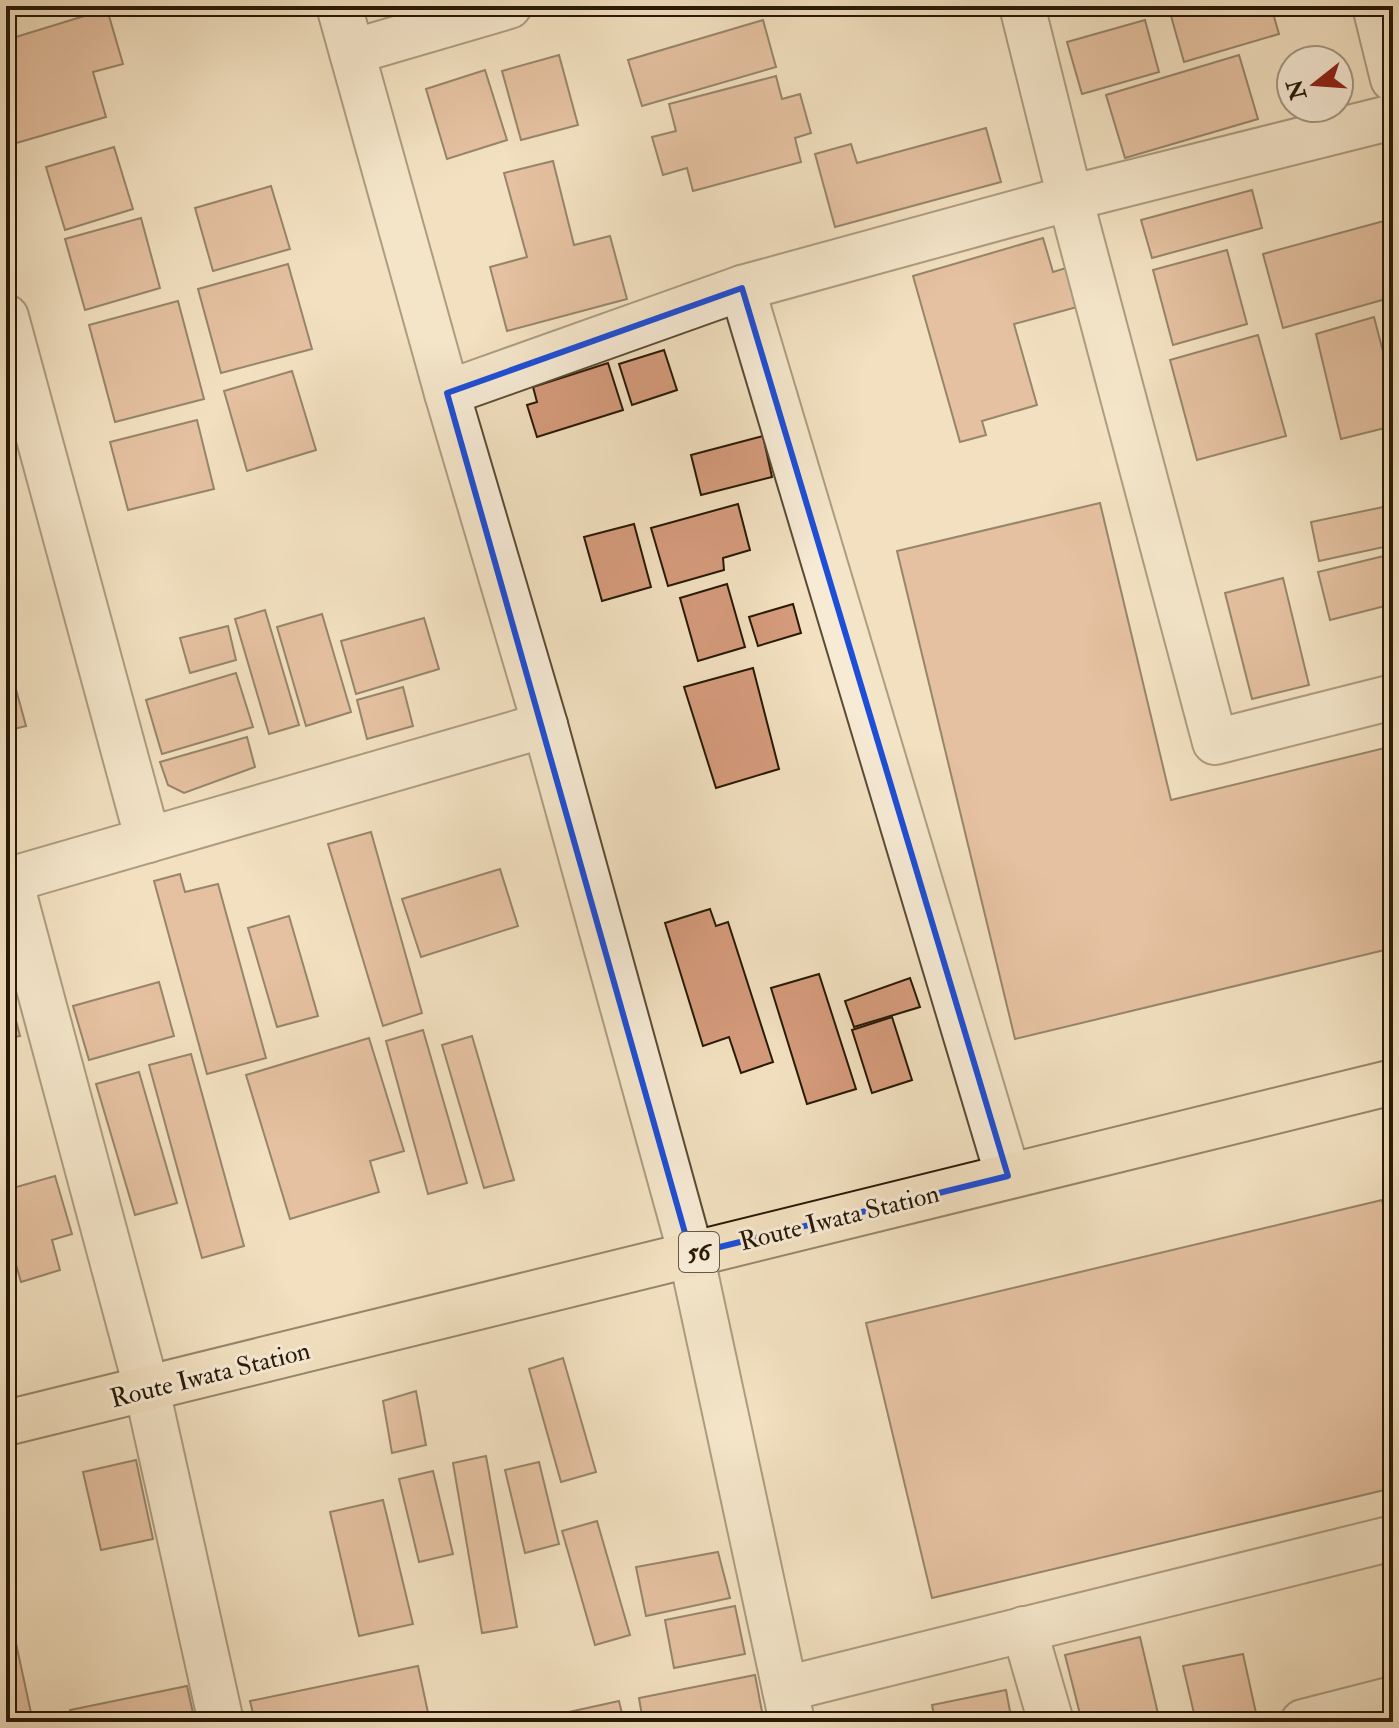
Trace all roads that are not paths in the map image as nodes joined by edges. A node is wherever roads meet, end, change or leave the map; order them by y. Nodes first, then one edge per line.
1 (339, 6) edge
2 (509, 6) edge
3 (1022, 6) edge
4 (1375, 6) edge
5 (352, 52) junction
6 (1393, 79) edge
7 (1393, 117) edge
8 (1070, 198) junction
9 (742, 288) junction
10 (6, 317) edge
11 (447, 393) junction
12 (1393, 697) edge
13 (545, 725) junction
14 (148, 840) junction
15 (8, 881) edge
16 (1393, 1082) edge
17 (1008, 1176) junction
18 (691, 1254) junction
19 (147, 1390) junction
20 (6, 1423) edge
21 (1393, 1538) edge
22 (1024, 1629) junction
23 (1393, 1699) edge
24 (789, 1706) edge
25 (221, 1722) edge
26 (1051, 1722) edge
27 (1303, 1722) edge

1 - 5 street
2 - 5 street
3 - 8 street
4 - 6 street
5 - 11 street
7 - 8 street
8 - 9 street
8 - 12 street
9 - 11 street
9 - 17 street
10 - 14 street
11 - 13 street
13 - 14 street
13 - 18 street
14 - 15 street
15 - 19 street
16 - 17 main road, Route Iwata Station / 56
17 - 18 main road, Route Iwata Station / 56
18 - 19 main road, Route Iwata Station / 56
18 - 24 street
19 - 20 main road, Route Iwata Station / 56
19 - 25 street
21 - 22 street
22 - 24 street
22 - 26 street
23 - 27 street

